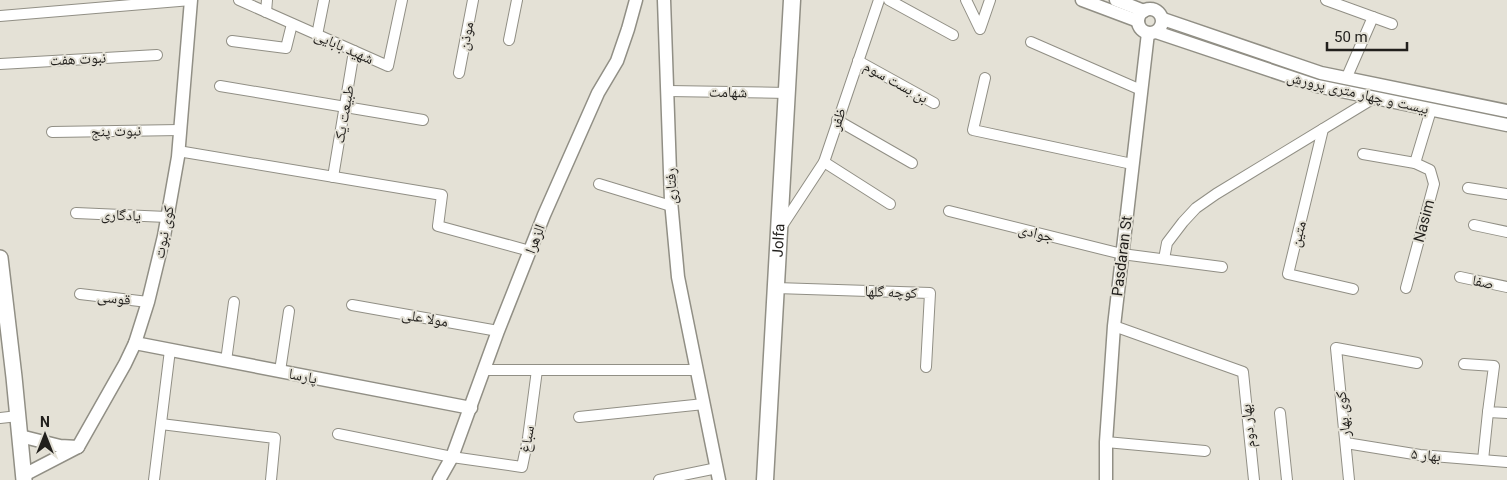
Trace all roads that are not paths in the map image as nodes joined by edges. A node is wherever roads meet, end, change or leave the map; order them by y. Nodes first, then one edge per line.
1 (191, 0) edge
2 (239, 0) edge
3 (267, 0) edge
4 (324, 0) edge
5 (402, 0) edge
6 (473, 0) edge
7 (517, 0) edge
8 (636, 0) edge
9 (664, 0) edge
10 (792, 0) edge
11 (879, 0) edge
12 (889, 0) edge
13 (966, 0) edge
14 (990, 0) edge
15 (1082, 0) edge
16 (1116, 0) edge
17 (1326, 0) edge
18 (1146, 10) edge
19 (266, 12) junction
20 (0, 16) edge
21 (1373, 17) junction
22 (1162, 19) junction
23 (292, 24) junction
24 (1392, 24) dead end
25 (1152, 32) junction
26 (317, 35) junction
27 (953, 35) dead end
28 (509, 40) dead end
29 (232, 41) dead end
30 (1031, 42) dead end
31 (354, 52) junction
32 (157, 55) dead end
33 (858, 62) junction
34 (0, 64) edge
35 (459, 73) dead end
36 (984, 78) dead end
37 (1346, 79) junction
38 (220, 86) dead end
39 (1141, 90) junction
40 (668, 92) junction
41 (788, 93) junction
42 (1374, 98) junction
43 (934, 103) dead end
44 (344, 108) junction
45 (1430, 110) junction
46 (1507, 111) edge
47 (423, 120) dead end
48 (837, 120) junction
49 (1507, 126) edge
50 (1323, 129) junction
51 (180, 130) junction
52 (52, 132) dead end
53 (178, 151) junction
54 (1363, 154) dead end
55 (824, 162) junction
56 (1415, 163) junction
57 (912, 164) dead end
58 (1132, 164) junction
59 (333, 177) junction
60 (599, 184) dead end
61 (1468, 188) dead end
62 (1507, 194) edge
63 (890, 204) dead end
64 (671, 206) junction
65 (949, 211) dead end
66 (76, 213) dead end
67 (167, 217) junction
68 (1474, 225) dead end
69 (780, 231) junction
70 (1507, 232) edge
71 (530, 251) junction
72 (1122, 254) junction
73 (0, 258) edge
74 (1164, 259) junction
75 (1222, 267) dead end
76 (1460, 277) dead end
77 (1507, 287) edge
78 (776, 288) junction
79 (1406, 288) dead end
80 (1353, 289) dead end
81 (80, 294) dead end
82 (148, 302) junction
83 (234, 302) dead end
84 (352, 305) dead end
85 (289, 311) dead end
86 (1114, 326) junction
87 (498, 331) junction
88 (135, 343) junction
89 (5, 347) edge
90 (170, 350) junction
91 (226, 361) junction
92 (1417, 363) dead end
93 (1464, 364) dead end
94 (926, 368) dead end
95 (484, 370) junction
96 (537, 370) junction
97 (697, 370) junction
98 (280, 371) junction
99 (704, 404) junction
100 (471, 408) junction
101 (1488, 412) junction
102 (1280, 413) dead end
103 (1507, 413) edge
104 (18, 416) junction
105 (579, 417) dead end
106 (0, 418) edge
107 (160, 424) junction
108 (338, 434) dead end
109 (20, 436) junction
110 (1106, 442) junction
111 (1346, 443) junction
112 (78, 447) junction
113 (1205, 452) dead end
114 (452, 457) junction
115 (1483, 460) junction
116 (1507, 462) edge
117 (718, 474) edge
118 (24, 478) edge
119 (154, 480) edge
120 (270, 480) edge
121 (439, 480) edge
122 (659, 480) edge
123 (765, 480) edge
124 (1106, 480) edge
125 (1254, 480) edge
126 (1287, 480) edge
127 (1349, 480) edge

1 - 20 street
1 - 51 street, کوی نبوت
2 - 19 street, شهید بابایی
3 - 19 street
4 - 26 street
5 - 31 street, شهید بابایی
6 - 35 street, موذن
7 - 28 street
8 - 71 street, الزهرا
9 - 40 street, رفتاری
10 - 41 main road, Jolfa
11 - 33 street, ظفر
12 - 27 street
13 - 14 street
15 - 18 street
16 - 18 street
17 - 21 street
18 - 22 street
18 - 25 street
19 - 23 street, شهید بابایی
21 - 24 street
21 - 37 street
22 - 25 street, Pasdaran St
22 - 37 street, بیست و چهار متری پرورش
23 - 26 street, شهید بابایی
23 - 29 street
25 - 39 street, Pasdaran St
25 - 42 street, بیست و چهار متری پرورش
26 - 31 street, شهید بابایی
30 - 39 street
31 - 44 street, طبیعت یک
32 - 34 street, نبوت هفت
33 - 43 street, بن بست سوم
33 - 48 street, ظفر
36 - 58 street
37 - 46 street, بیست و چهار متری پرورش
38 - 44 street
39 - 58 street, Pasdaran St
40 - 41 street, شهامت
40 - 64 street, رفتاری
41 - 69 main road, Jolfa
42 - 45 street, بیست و چهار متری پرورش
42 - 50 street
44 - 47 street
44 - 59 street, طبیعت یک
45 - 49 street, بیست و چهار متری پرورش
45 - 56 street
48 - 55 street, ظفر
48 - 57 street
50 - 74 street
50 - 80 street, متین
51 - 52 street, نبوت پنج
51 - 53 street, کوی نبوت
53 - 59 street
53 - 67 street, کوی نبوت
54 - 56 street
55 - 63 street
55 - 69 street, ظفر
56 - 79 street, Nasim
58 - 72 street, Pasdaran St
59 - 71 street
60 - 64 street
61 - 62 street
64 - 97 street, رفتاری
65 - 72 street, جوادی
66 - 67 street, یادگاری
67 - 82 street, کوی نبوت
68 - 70 street
69 - 78 main road, Jolfa
71 - 87 street, الزهرا
72 - 74 street, جوادی
72 - 86 street, Pasdaran St
73 - 89 main road
74 - 75 street, جوادی
76 - 77 street, صفا
78 - 94 street, کوچه گلها
78 - 123 main road, Jolfa
81 - 82 street, قوسی
82 - 88 street, کوی نبوت
83 - 91 street
84 - 87 street, مولا علی
85 - 98 street
86 - 110 street, Pasdaran St
86 - 125 street, بهار دوم
87 - 95 street, الزهرا
88 - 90 street, پارسا
88 - 112 street, کوی نبوت
89 - 104 main road
90 - 91 street, پارسا
90 - 107 street
91 - 98 street, پارسا
92 - 111 street, کوی بهار
93 - 101 street
95 - 96 street
95 - 100 street, الزهرا
96 - 97 street
96 - 114 street, سباغ
97 - 99 street, رفتاری
98 - 100 street, پارسا
99 - 105 street
99 - 117 street, رفتاری
100 - 114 street, الزهرا
101 - 103 street
101 - 115 street
102 - 126 street
104 - 106 street
104 - 109 main road
107 - 119 street
107 - 120 street
108 - 114 street
109 - 112 street
109 - 118 main road
110 - 113 street
110 - 124 street, Pasdaran St
111 - 115 street, بهار ۵
111 - 127 street, کوی بهار
112 - 118 street
114 - 121 street, الزهرا
115 - 116 street, بهار ۵
117 - 122 street

